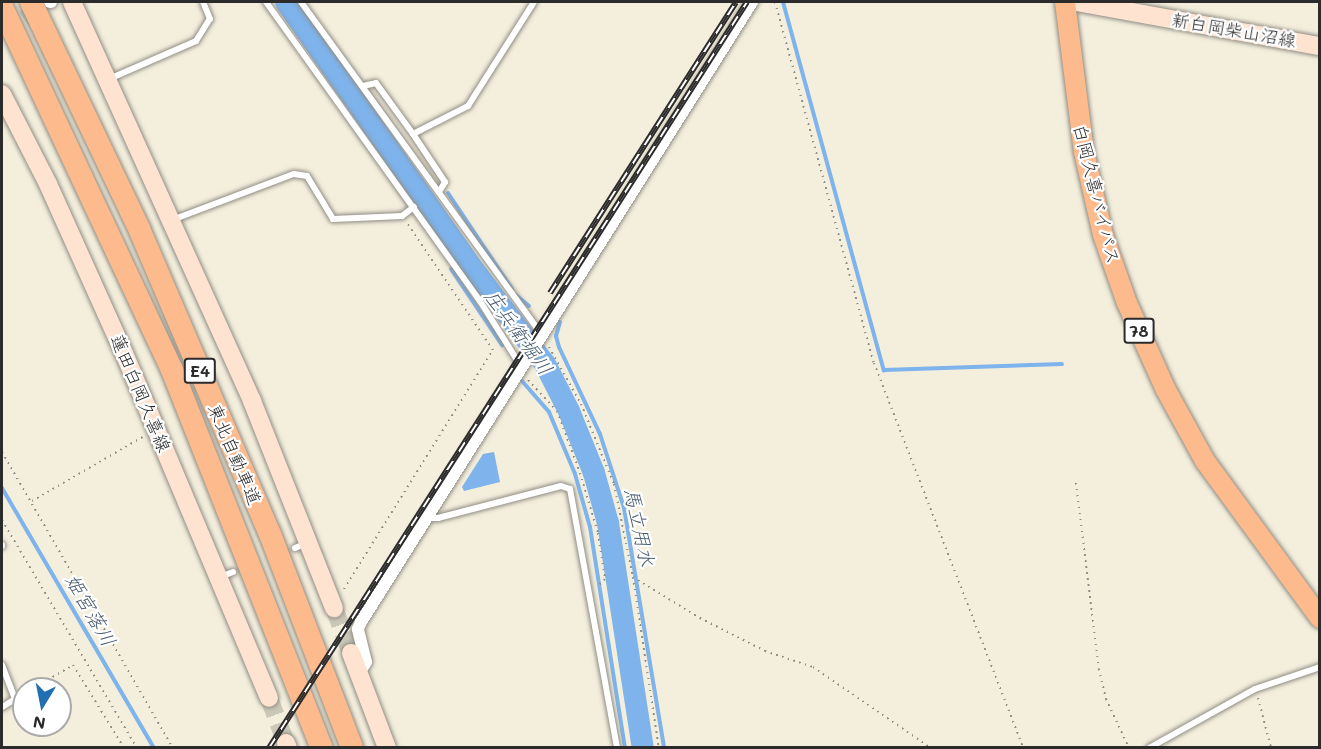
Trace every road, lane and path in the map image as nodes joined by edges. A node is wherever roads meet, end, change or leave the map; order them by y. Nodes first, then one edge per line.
1 (31, 2) edge
2 (72, 2) edge
3 (203, 2) edge
4 (266, 2) edge
5 (301, 2) edge
6 (534, 2) edge
7 (752, 2) edge
8 (775, 2) edge
9 (1065, 2) edge
10 (1077, 2) edge
11 (2, 7) edge
12 (1320, 46) edge
13 (108, 79) junction
14 (363, 86) junction
15 (4, 107) edge
16 (413, 134) junction
17 (439, 192) junction
18 (414, 207) junction
19 (402, 216) junction
20 (170, 220) junction
21 (541, 339) junction
22 (524, 366) junction
23 (156, 429) junction
24 (2, 452) edge
25 (1076, 483) dead end
26 (32, 501) junction
27 (426, 518) junction
28 (2, 520) edge
29 (633, 577) junction
30 (591, 593) junction
31 (331, 600) joint
32 (1320, 618) edge
33 (351, 653) tunnel mouth
34 (2, 665) edge
35 (1320, 667) edge
36 (359, 672) junction
37 (52, 677) edge
38 (1255, 689) junction
39 (269, 698) tunnel mouth
40 (2, 708) edge
41 (124, 747) edge
42 (137, 747) edge
43 (173, 747) edge
44 (322, 747) edge
45 (352, 747) edge
46 (387, 747) edge
47 (617, 747) edge
48 (659, 747) edge
49 (931, 747) edge
50 (1023, 747) edge
51 (1129, 747) edge
52 (1149, 747) edge
53 (1271, 747) edge

1 - 45 highway, 東北自動車道 / E4
2 - 13 street
3 - 13 lane
4 - 18 lane
5 - 14 lane
6 - 16 lane
7 - 21 street
8 - 50 path
9 - 32 main road, 白岡久喜バイパス / 78
10 - 12 street, 新白岡柴山沼線
11 - 44 highway, 東北自動車道 / E4
13 - 20 street
14 - 16 lane
14 - 17 lane
15 - 23 street, 蓮田白岡久喜線
16 - 17 lane
17 - 21 lane
18 - 19 lane
18 - 22 lane
19 - 20 lane
19 - 31 path
20 - 31 street
21 - 22 street
21 - 29 path
22 - 27 street
22 - 30 path
23 - 26 path
23 - 39 street, 蓮田白岡久喜線
24 - 26 path
25 - 51 path
26 - 43 path
27 - 30 lane
27 - 36 street
28 - 42 path
29 - 48 path
29 - 49 path
30 - 47 lane
33 - 36 street
34 - 40 lane
35 - 38 lane
36 - 46 street
37 - 41 path
38 - 52 lane
38 - 53 path

